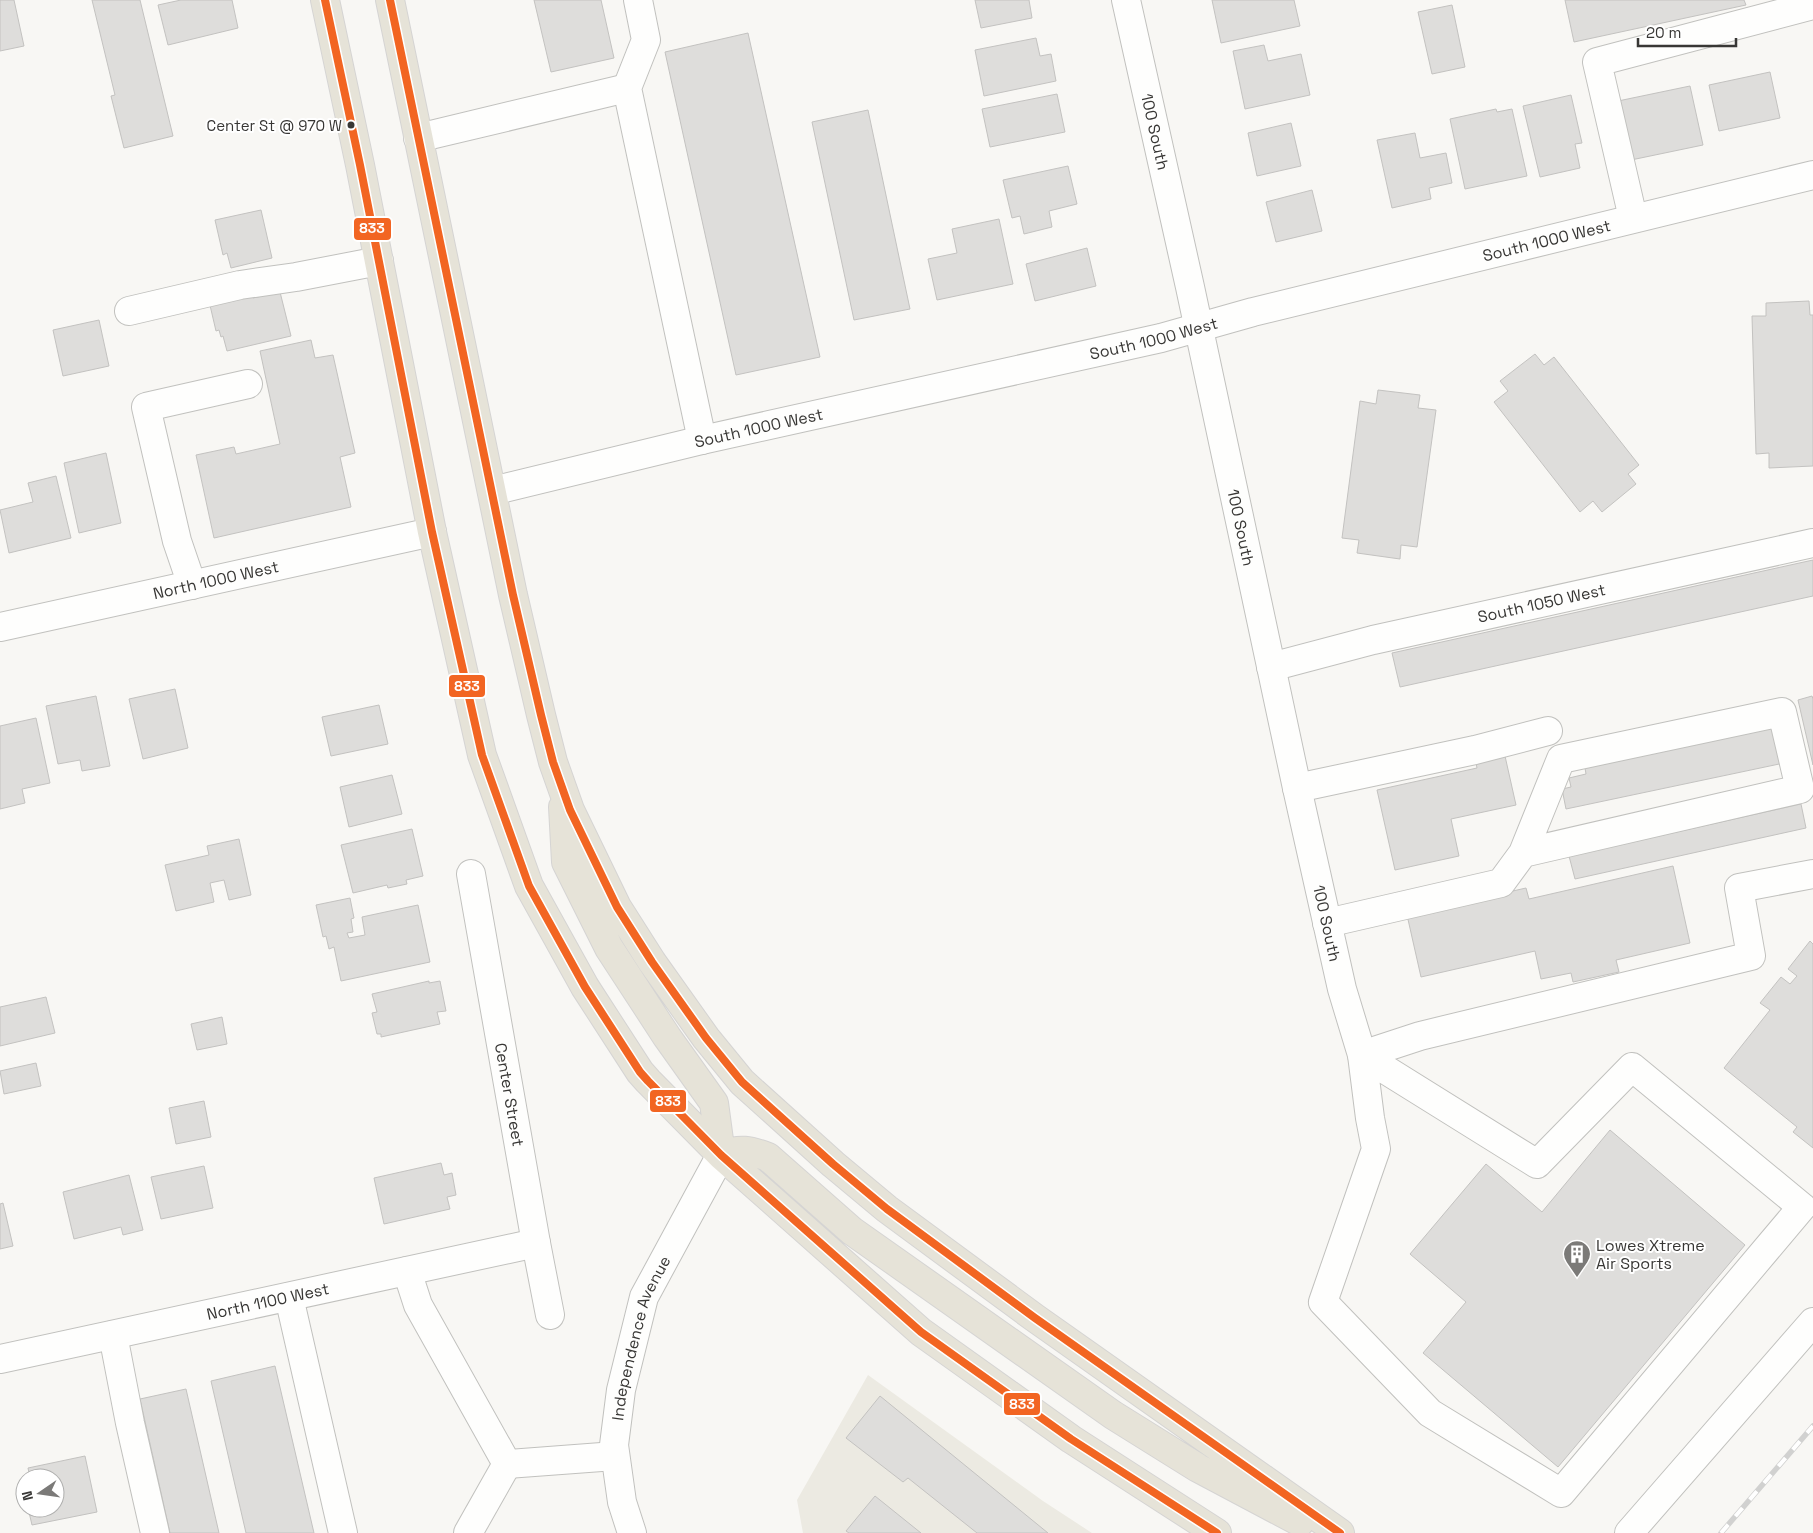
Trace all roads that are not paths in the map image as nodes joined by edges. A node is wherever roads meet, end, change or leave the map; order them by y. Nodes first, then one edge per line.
1 (325, 0) edge
2 (390, 0) edge
3 (638, 0) edge
4 (1126, 0) edge
5 (1813, 5) edge
6 (627, 88) junction
7 (418, 138) junction
8 (1813, 175) edge
9 (1633, 218) junction
10 (379, 261) junction
11 (129, 311) dead end
12 (1198, 328) junction
13 (248, 384) dead end
14 (702, 440) junction
15 (492, 491) junction
16 (432, 532) junction
17 (1813, 544) edge
18 (192, 585) junction
19 (0, 627) edge
20 (1271, 667) junction
21 (1548, 731) dead end
22 (562, 788) junction
23 (1297, 788) junction
24 (1523, 853) junction
25 (471, 874) dead end
26 (1813, 874) edge
27 (1328, 923) junction
28 (1362, 1055) junction
29 (721, 1155) junction
30 (536, 1243) junction
31 (407, 1271) junction
32 (289, 1297) junction
33 (550, 1315) dead end
34 (1813, 1322) edge
35 (113, 1335) junction
36 (0, 1359) edge
37 (616, 1456) junction
38 (507, 1464) junction
39 (155, 1533) edge
40 (343, 1533) edge
41 (468, 1533) edge
42 (632, 1533) edge
43 (1217, 1533) edge
44 (1320, 1533) edge
45 (1340, 1533) edge
46 (1629, 1533) edge

1 - 10 main road
2 - 7 main road
3 - 6 street
4 - 12 street, 100 South
5 - 9 street
6 - 7 street
6 - 14 street
7 - 15 main road
8 - 9 street, South 1000 West
9 - 12 street, South 1000 West
10 - 11 street
10 - 16 main road
12 - 14 street, South 1000 West
12 - 20 street, 100 South
13 - 18 street
14 - 15 street, South 1000 West
15 - 22 main road
16 - 18 street, North 1000 West
16 - 29 main road
17 - 20 street, South 1050 West
18 - 19 street, North 1000 West
20 - 23 street, 100 South
21 - 23 street
22 - 29 main road
22 - 45 main road
23 - 27 street, 100 South
24 - 24 street
24 - 27 street
25 - 30 street, Center Street
26 - 28 street
27 - 28 street, 100 South
28 - 28 street, 100 South
29 - 37 street, Independence Avenue
29 - 43 main road
29 - 44 main road
30 - 31 street, North 1100 West
30 - 33 street, Center Street
31 - 32 street, North 1100 West
31 - 38 street
32 - 35 street, North 1100 West
32 - 40 street
34 - 46 street
35 - 36 street, North 1100 West
35 - 39 street
37 - 38 street
37 - 42 street, Independence Avenue
38 - 41 street

